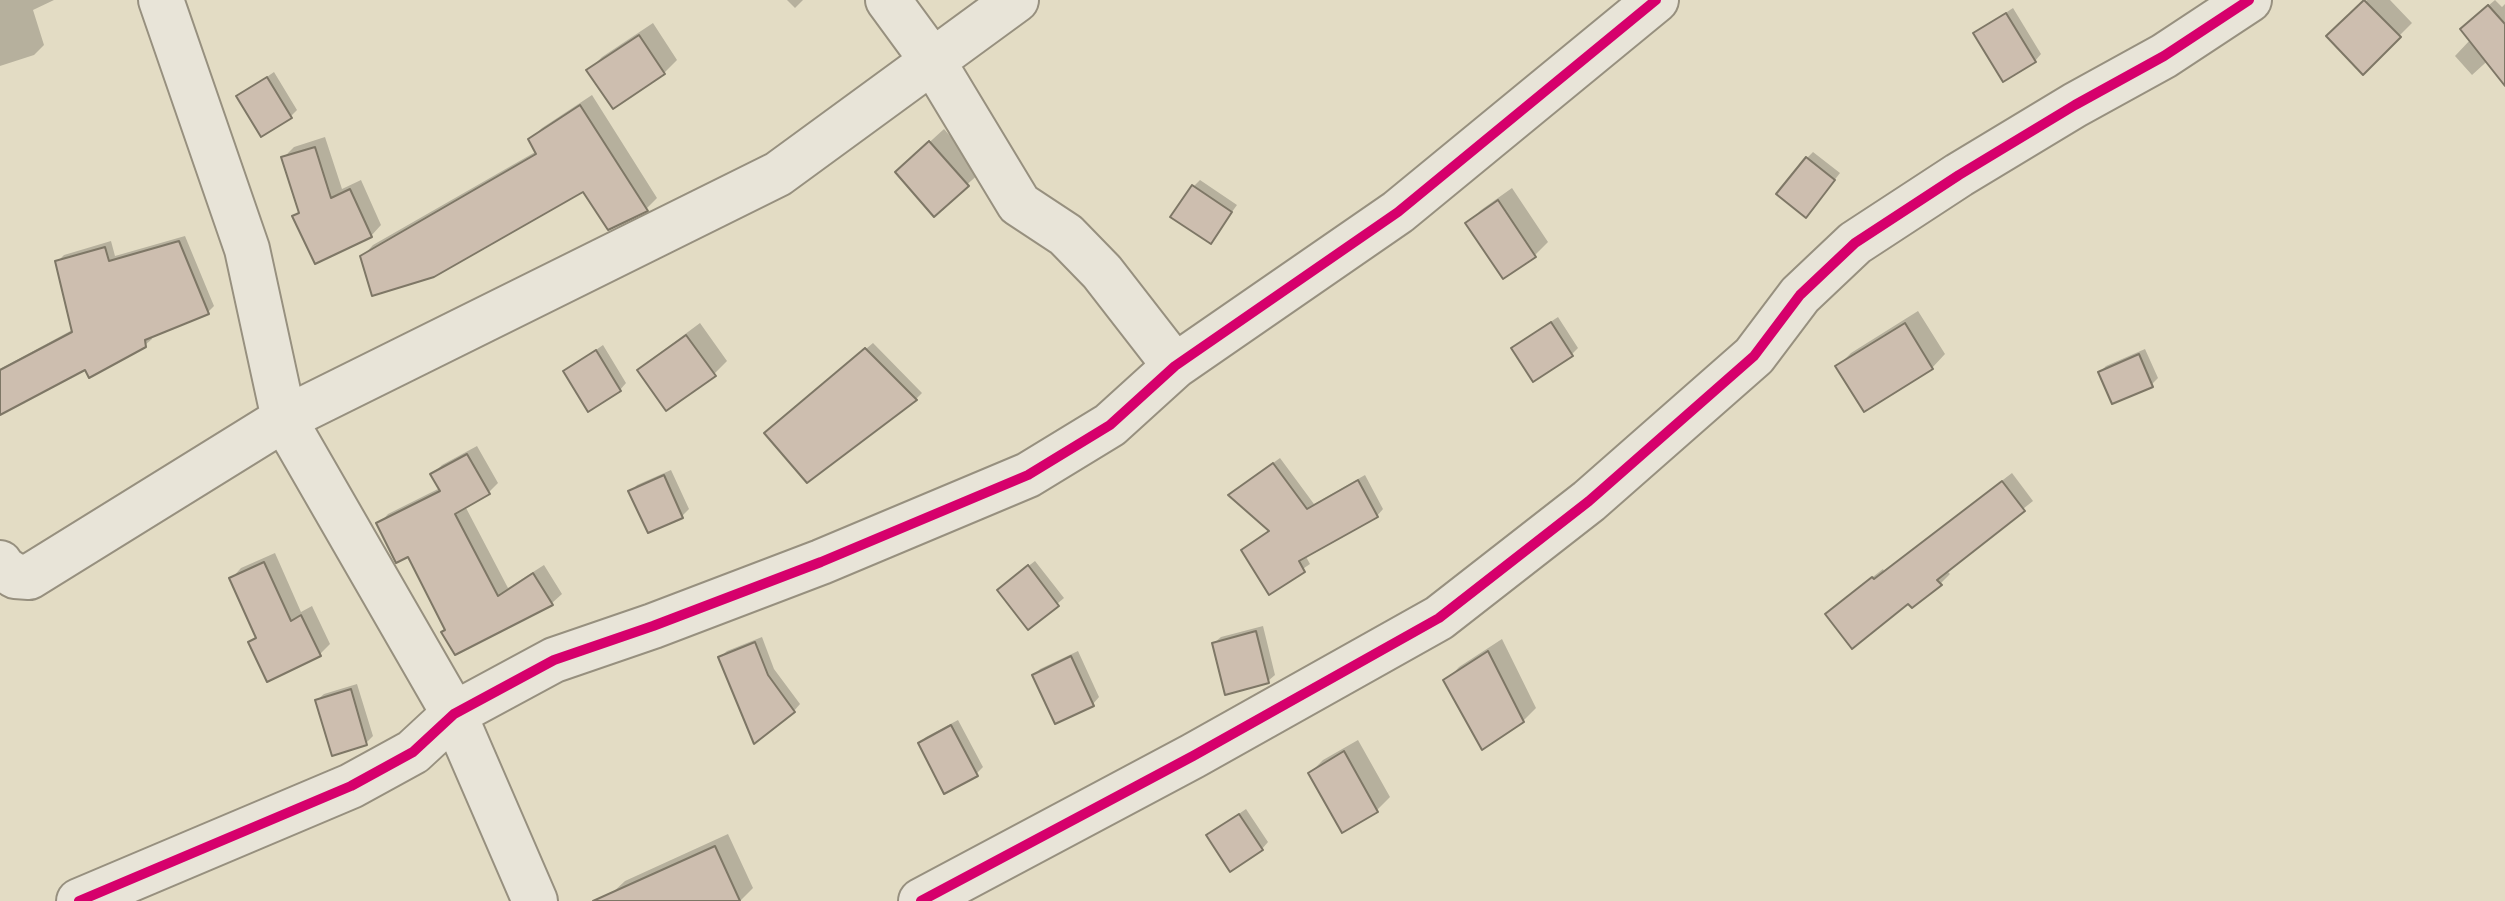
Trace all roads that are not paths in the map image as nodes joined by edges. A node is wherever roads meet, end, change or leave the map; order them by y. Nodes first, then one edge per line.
1 (161, 0) edge
2 (888, 0) edge
3 (1016, 0) edge
4 (1656, 0) edge
5 (2249, 0) edge
6 (932, 60) junction
7 (1175, 366) junction
8 (284, 419) junction
9 (0, 563) edge
10 (454, 714) junction
11 (79, 901) edge
12 (535, 901) edge
13 (921, 901) edge

1 - 8 street
2 - 6 street
3 - 6 street
4 - 7 street
5 - 13 street
6 - 7 street
6 - 8 street
7 - 10 street
8 - 9 street
8 - 10 street
10 - 11 street
10 - 12 street

